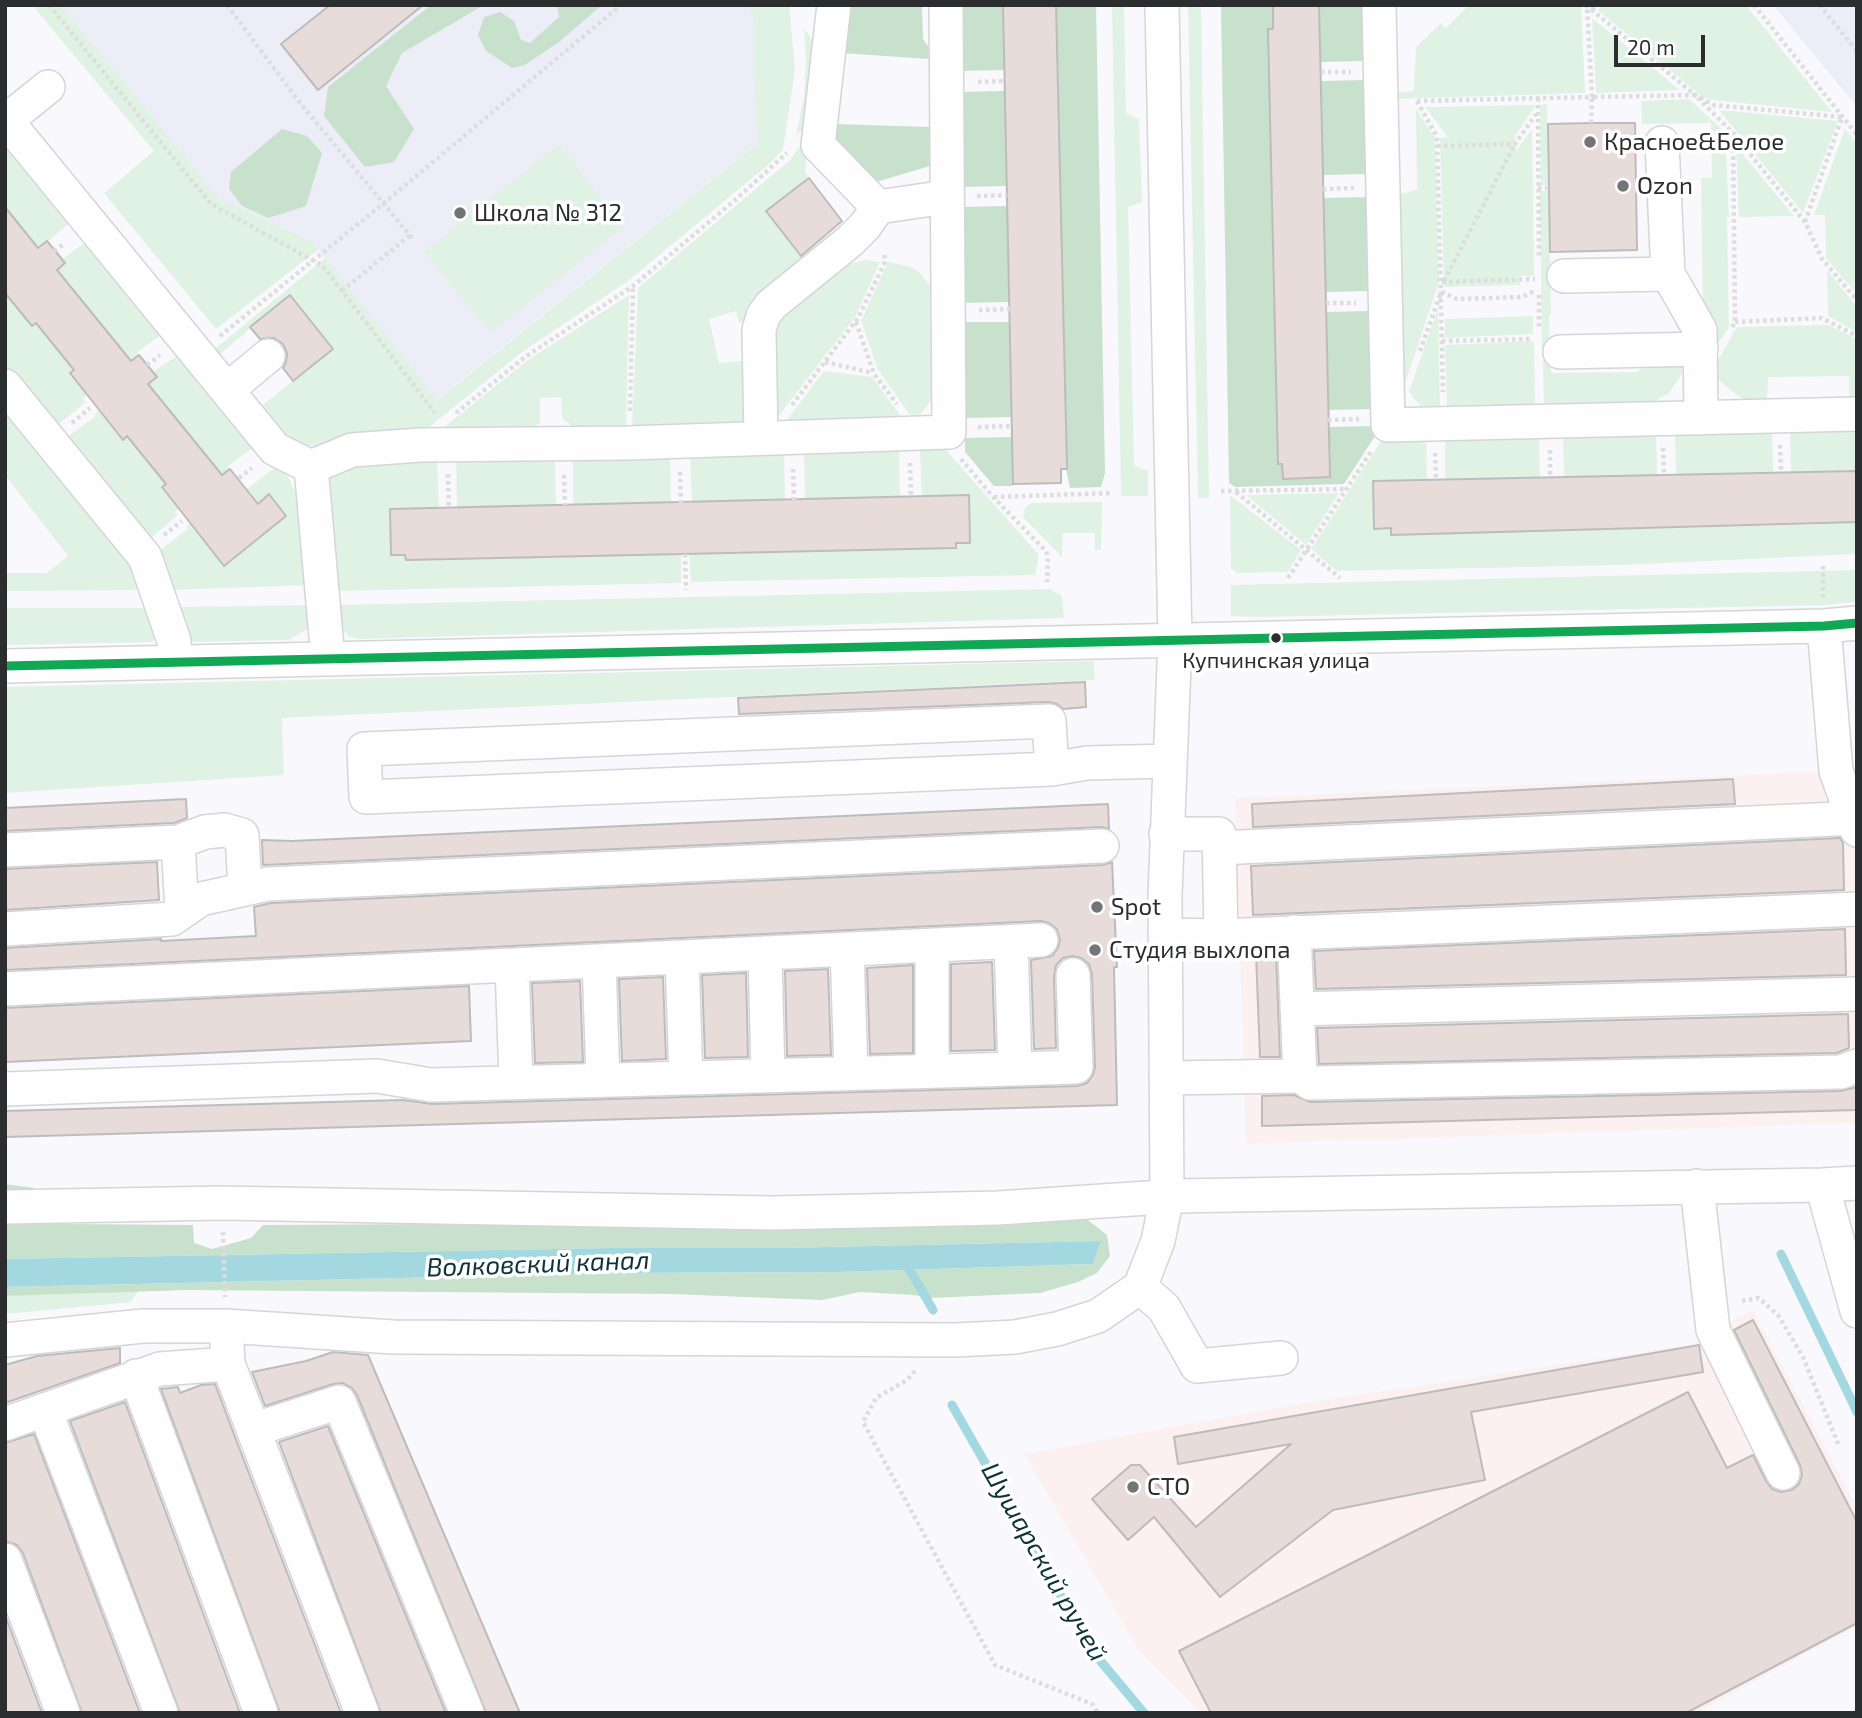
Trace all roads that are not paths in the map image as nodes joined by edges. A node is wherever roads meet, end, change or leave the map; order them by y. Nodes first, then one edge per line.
1 (834, 5) edge
2 (946, 5) edge
3 (1162, 5) edge
4 (1382, 8) edge
5 (48, 87) dead end
6 (6, 119) edge
7 (1662, 143) dead end
8 (946, 197) junction
9 (878, 207) junction
10 (1668, 274) junction
11 (1547, 281) road end
12 (1549, 346) road end
13 (1701, 349) junction
14 (268, 356) dead end
15 (5, 386) edge
16 (227, 390) junction
17 (1857, 414) edge
18 (1701, 418) junction
19 (761, 438) junction
20 (311, 467) junction
21 (1857, 622) edge
22 (1824, 626) junction
23 (1175, 639) junction
24 (328, 659) junction
25 (174, 662) junction
26 (5, 666) edge
27 (1169, 761) junction
28 (1052, 769) junction
29 (1855, 822) edge
30 (1166, 834) junction
31 (178, 842) junction
32 (1102, 846) dead end
33 (1219, 848) junction
34 (5, 850) edge
35 (245, 889) junction
36 (1857, 909) edge
37 (183, 912) junction
38 (5, 929) edge
39 (1294, 932) junction
40 (1165, 935) junction
41 (1221, 936) junction
42 (932, 945) junction
43 (847, 949) junction
44 (765, 953) junction
45 (682, 957) junction
46 (599, 961) junction
47 (512, 965) junction
48 (1073, 975) dead end
49 (5, 989) edge
50 (1857, 994) edge
51 (1297, 1009) junction
52 (1857, 1066) edge
53 (1015, 1069) junction
54 (932, 1071) junction
55 (851, 1073) junction
56 (768, 1075) junction
57 (1300, 1076) junction
58 (686, 1078) junction
59 (1167, 1078) junction
60 (603, 1080) junction
61 (516, 1082) junction
62 (5, 1089) edge
63 (1857, 1183) edge
64 (1822, 1185) junction
65 (1697, 1186) junction
66 (1172, 1196) junction
67 (5, 1207) edge
68 (1140, 1287) junction
69 (1857, 1311) edge
70 (232, 1318) junction
71 (5, 1340) edge
72 (1281, 1358) dead end
73 (228, 1364) junction
74 (136, 1376) junction
75 (45, 1410) junction
76 (5, 1424) edge
77 (253, 1430) junction
78 (1783, 1473) dead end
79 (5, 1560) edge
80 (63, 1713) edge
81 (161, 1713) edge
82 (261, 1713) edge
83 (362, 1713) edge
84 (467, 1713) edge

1 - 9 street
2 - 8 street
3 - 23 street
4 - 18 street
5 - 6 street
6 - 16 street
7 - 10 street
8 - 9 street
8 - 19 street
9 - 19 street
10 - 11 street
10 - 13 street
12 - 13 street
13 - 18 street
14 - 16 street
15 - 25 street
16 - 20 street
17 - 18 street
19 - 20 street
20 - 24 street
21 - 22 street
22 - 23 street
22 - 29 street
23 - 24 street
23 - 27 street
24 - 25 street
25 - 26 street
27 - 28 street
27 - 30 street
28 - 28 street
29 - 33 street
30 - 33 street
30 - 40 street
31 - 34 street
31 - 35 street
31 - 37 street
32 - 35 street
33 - 41 street
35 - 37 street
36 - 39 street
37 - 38 street
39 - 41 street
39 - 51 street
40 - 41 street
40 - 59 street
42 - 43 street
42 - 53 street
42 - 54 street
43 - 44 street
43 - 55 street
44 - 45 street
44 - 56 street
45 - 46 street
45 - 58 street
46 - 47 street
46 - 60 street
47 - 49 street
47 - 61 street
48 - 53 street
50 - 51 street
51 - 57 street
52 - 57 street
53 - 54 street
54 - 55 street
55 - 56 street
56 - 58 street
57 - 59 street
58 - 60 street
59 - 66 street
60 - 61 street
61 - 62 street
63 - 64 street
64 - 65 street
64 - 69 street
65 - 66 street
65 - 78 street
66 - 67 street
66 - 68 street
68 - 70 street
68 - 72 street
70 - 71 street
70 - 73 street
73 - 74 street
73 - 77 street
74 - 75 street
74 - 82 street
75 - 76 street
75 - 81 street
77 - 83 street
77 - 84 street
79 - 80 street

